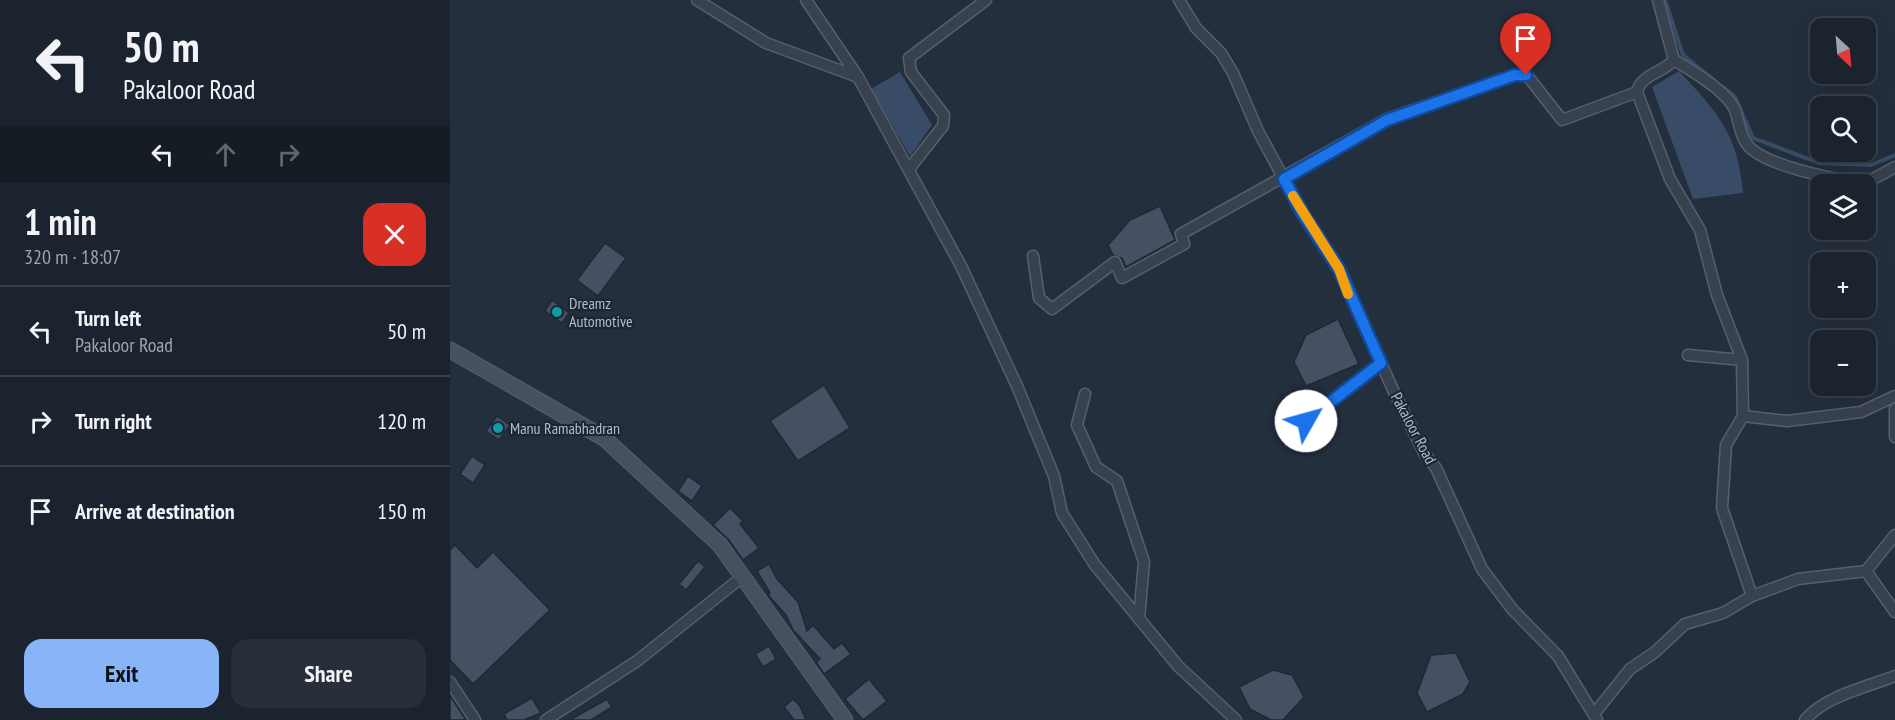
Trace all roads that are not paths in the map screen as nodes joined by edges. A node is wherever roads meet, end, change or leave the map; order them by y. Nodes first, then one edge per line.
1 (697, 0) edge
2 (806, 0) edge
3 (986, 0) edge
4 (1179, 0) edge
5 (1658, 0) edge
6 (1674, 60) junction
7 (858, 77) junction
8 (1637, 92) junction
9 (1895, 167) edge
10 (909, 170) junction
11 (1818, 174) edge
12 (1876, 177) edge
13 (1284, 179) junction
14 (1033, 256) dead end
15 (450, 350) edge
16 (1688, 355) dead end
17 (1742, 360) junction
18 (1381, 363) junction
19 (1085, 393) dead end
20 (1895, 396) edge
21 (1895, 409) edge
22 (1743, 416) junction
23 (1306, 421) dead end
24 (1895, 437) edge
25 (1895, 535) edge
26 (1866, 572) junction
27 (742, 578) junction
28 (1752, 596) junction
29 (1895, 612) edge
30 (1139, 619) junction
31 (1895, 676) edge
32 (450, 682) edge
33 (1596, 717) edge
34 (475, 720) edge
35 (546, 720) edge
36 (845, 720) edge
37 (1236, 720) edge
38 (1805, 720) edge

1 - 7 street
2 - 7 street
3 - 10 street
4 - 13 street, Pakaloor Road
5 - 6 street
6 - 8 street
6 - 11 street
7 - 10 street
8 - 13 street
8 - 17 street
9 - 12 street
10 - 30 street
13 - 14 street
13 - 18 street, Pakaloor Road
15 - 27 main road
16 - 17 street
17 - 22 street
18 - 23 street
18 - 33 street, Pakaloor Road
19 - 30 street
20 - 22 street
21 - 24 street
22 - 28 street
25 - 26 street
26 - 28 street
26 - 29 street
27 - 35 street
27 - 36 main road
28 - 33 street
30 - 37 street
31 - 38 street
32 - 34 street

